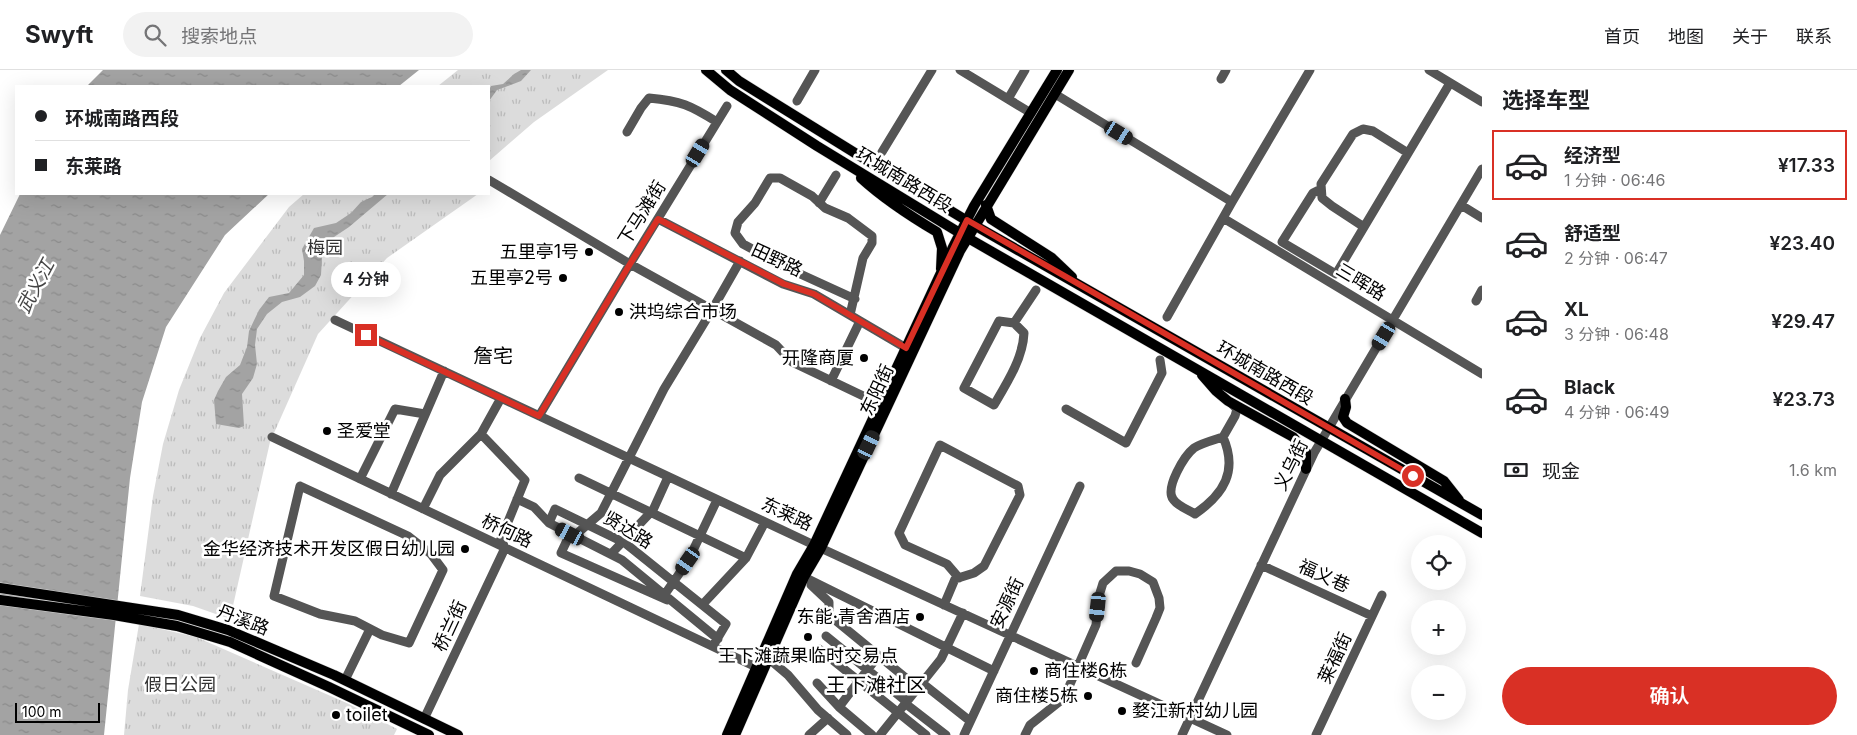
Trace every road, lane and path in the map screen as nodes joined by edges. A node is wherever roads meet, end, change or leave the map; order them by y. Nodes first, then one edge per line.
1 (706, 70) edge
2 (726, 70) edge
3 (815, 70) edge
4 (932, 70) edge
5 (960, 70) edge
6 (1025, 70) edge
7 (1058, 70) edge
8 (1069, 70) edge
9 (1226, 70) edge
10 (1310, 70) edge
11 (1433, 71) edge
12 (1221, 79) dead end
13 (1450, 83) junction
14 (1054, 94) junction
15 (1008, 99) junction
16 (797, 101) dead end
17 (1482, 102) edge
18 (727, 106) dead end
19 (1031, 113) junction
20 (717, 122) junction
21 (627, 132) dead end
22 (882, 152) dead end
23 (1408, 153) junction
24 (844, 162) junction
25 (1482, 169) edge
26 (836, 175) dead end
27 (490, 181) edge
28 (1321, 189) junction
29 (1232, 202) junction
30 (819, 203) junction
31 (986, 205) junction
32 (1461, 205) junction
33 (1223, 218) junction
34 (1482, 218) edge
35 (658, 219) junction
36 (971, 223) junction
37 (1364, 227) junction
38 (964, 236) junction
39 (740, 261) junction
40 (630, 264) junction
41 (941, 273) junction
42 (1082, 287) junction
43 (1036, 290) dead end
44 (1482, 290) edge
45 (855, 299) junction
46 (1476, 301) dead end
47 (712, 310) junction
48 (850, 315) junction
49 (1167, 317) dead end
50 (335, 320) dead end
51 (860, 321) junction
52 (1393, 321) junction
53 (1014, 324) junction
54 (906, 348) junction
55 (1160, 360) dead end
56 (444, 371) junction
57 (1199, 371) junction
58 (1482, 374) edge
59 (831, 381) junction
60 (501, 398) junction
61 (1345, 399) junction
62 (1231, 403) junction
63 (880, 404) junction
64 (1066, 409) dead end
65 (425, 414) junction
66 (539, 416) junction
67 (1329, 428) junction
68 (481, 434) junction
69 (272, 437) dead end
70 (1223, 437) junction
71 (1321, 441) junction
72 (630, 458) junction
73 (1306, 469) junction
74 (668, 476) junction
75 (579, 478) dead end
76 (360, 479) junction
77 (1080, 486) dead end
78 (391, 494) junction
79 (611, 494) junction
80 (517, 499) junction
81 (717, 500) junction
82 (1463, 504) junction
83 (423, 509) junction
84 (650, 513) junction
85 (1482, 515) edge
86 (765, 522) junction
87 (549, 523) junction
88 (588, 525) junction
89 (1482, 532) edge
90 (572, 535) junction
91 (699, 537) junction
92 (622, 541) junction
93 (817, 547) junction
94 (505, 548) junction
95 (611, 554) junction
96 (746, 558) junction
97 (1261, 565) junction
98 (804, 578) junction
99 (959, 578) junction
100 (674, 581) junction
101 (0, 588) edge
102 (665, 594) junction
103 (1382, 595) dead end
104 (0, 600) edge
105 (677, 604) junction
106 (703, 604) junction
107 (944, 604) junction
108 (963, 613) junction
109 (1372, 616) junction
110 (370, 629) junction
111 (1010, 635) junction
112 (826, 636) dead end
113 (715, 642) junction
114 (947, 648) junction
115 (818, 649) dead end
116 (878, 656) junction
117 (768, 658) junction
118 (1136, 662) dead end
119 (1078, 666) junction
120 (756, 667) junction
121 (867, 669) junction
122 (994, 671) junction
123 (345, 680) junction
124 (859, 682) junction
125 (817, 683) dead end
126 (920, 686) junction
127 (906, 703) junction
128 (839, 707) junction
129 (898, 714) junction
130 (828, 718) junction
131 (1190, 718) junction
132 (424, 719) junction
133 (970, 721) junction
134 (429, 735) edge
135 (458, 735) edge
136 (726, 735) edge
137 (735, 735) edge
138 (809, 735) edge
139 (847, 735) edge
140 (872, 735) edge
141 (880, 735) edge
142 (926, 735) edge
143 (946, 735) edge
144 (964, 735) edge
145 (1025, 735) edge
146 (1182, 735) edge
147 (1227, 735) edge
148 (1316, 735) edge

1 - 24 main road, 环城南路西段
2 - 36 main road, 环城南路西段
3 - 16 street
4 - 22 street
5 - 15 street
6 - 15 street
7 - 19 main road, 东阳街
8 - 14 main road, 东阳街
9 - 12 street
10 - 29 street
11 - 13 street
13 - 17 street
13 - 23 street
14 - 29 street
14 - 31 main road, 东阳街
15 - 19 street
18 - 20 street, 下马滩街
19 - 36 main road, 东阳街
20 - 21 street
20 - 35 street, 下马滩街
23 - 28 street
23 - 37 street
24 - 38 main road, 环城南路西段
24 - 41 main road
25 - 32 street, 义乌街
26 - 30 street
27 - 40 street
28 - 37 street
28 - 37 street
29 - 33 street
30 - 45 street
30 - 45 street
31 - 36 main road, 东阳街
31 - 42 main road
32 - 34 street
32 - 52 street, 义乌街
33 - 49 street
33 - 52 street, 三晖路
35 - 39 street, 田野路
35 - 40 street, 下马滩街
36 - 38 main road, 东阳街
36 - 42 main road, 环城南路西段
38 - 41 main road, 东阳街
38 - 57 main road, 环城南路西段
38 - 93 main road, 东阳街
39 - 47 street
39 - 48 street, 田野路
40 - 47 street
40 - 66 street, 下马滩街
41 - 54 main road, 东阳街
42 - 67 main road, 环城南路西段
43 - 53 street
44 - 46 street
45 - 48 street
47 - 59 street
47 - 72 street
48 - 51 street, 田野路
50 - 56 street, 东莱路
51 - 54 street, 田野路
51 - 59 street
52 - 58 street, 三晖路
52 - 61 street, 义乌街
53 - 53 street
54 - 63 main road, 东阳街
55 - 64 street
56 - 60 street, 东莱路
56 - 65 street
57 - 62 main road
57 - 71 main road, 环城南路西段
59 - 63 street
60 - 66 street, 东莱路
60 - 68 street
61 - 67 street, 义乌街
61 - 82 main road
62 - 70 street
62 - 73 main road
63 - 93 main road, 东阳街
65 - 76 street
65 - 78 street
66 - 72 street, 东莱路
67 - 71 street, 义乌街
67 - 82 main road, 环城南路西段
68 - 80 street
68 - 83 street
69 - 76 street, 桥何路
70 - 70 street
71 - 73 street, 义乌街
71 - 89 main road, 环城南路西段
72 - 74 street, 东莱路
72 - 79 street
73 - 97 street, 义乌街
74 - 81 street, 东莱路
74 - 84 street
75 - 79 street
76 - 78 street, 桥何路
77 - 111 street, 安源街
78 - 83 street, 桥何路
79 - 84 street
79 - 88 street
80 - 87 street
80 - 94 street
81 - 86 street, 东莱路
81 - 91 street
82 - 85 main road, 环城南路西段
83 - 94 street, 桥何路
84 - 91 street
84 - 92 street
86 - 93 street, 东莱路
86 - 96 street
87 - 88 street, 贤达路
87 - 90 street
88 - 90 street
88 - 92 street, 贤达路
90 - 95 street
90 - 105 street
91 - 96 street
91 - 100 street
92 - 95 street
92 - 100 street, 贤达路
93 - 98 main road, 东阳街
93 - 107 street, 东莱路
93 - 120 main road, 东阳街
94 - 113 street, 桥何路
94 - 132 street, 桥兰街
95 - 102 street
96 - 106 street
97 - 109 street, 福义巷
97 - 131 street, 义乌街
98 - 114 street
98 - 116 street
98 - 117 main road, 东阳街
99 - 99 street
99 - 107 street
100 - 102 street
100 - 106 street, 贤达路
101 - 123 main road, 丹溪路
102 - 105 street
103 - 109 street, 莱福街
104 - 134 main road, 丹溪路
105 - 113 street
106 - 113 street, 贤达路
107 - 108 street, 东莱路
108 - 111 street, 东莱路
108 - 114 street
109 - 148 street, 莱福街
110 - 110 street
110 - 123 street
111 - 119 street, 东莱路
111 - 122 street, 安源街
112 - 121 street
113 - 120 street, 桥何路
114 - 122 street
114 - 126 street
115 - 124 street
116 - 121 street
116 - 126 street
117 - 130 street
117 - 137 main road, 东阳街
118 - 119 street
119 - 131 street, 东莱路
119 - 145 street
120 - 136 main road, 东阳街
121 - 124 street
121 - 127 street
122 - 133 street, 安源街
123 - 132 main road, 丹溪路
124 - 128 street
124 - 129 street
125 - 128 street
126 - 127 street
126 - 133 street
127 - 129 street
127 - 143 street
128 - 140 street
129 - 141 street
129 - 142 street
130 - 138 street
130 - 139 street
131 - 146 street, 义乌街
131 - 147 street, 东莱路
132 - 135 main road, 丹溪路
133 - 144 street, 安源街

